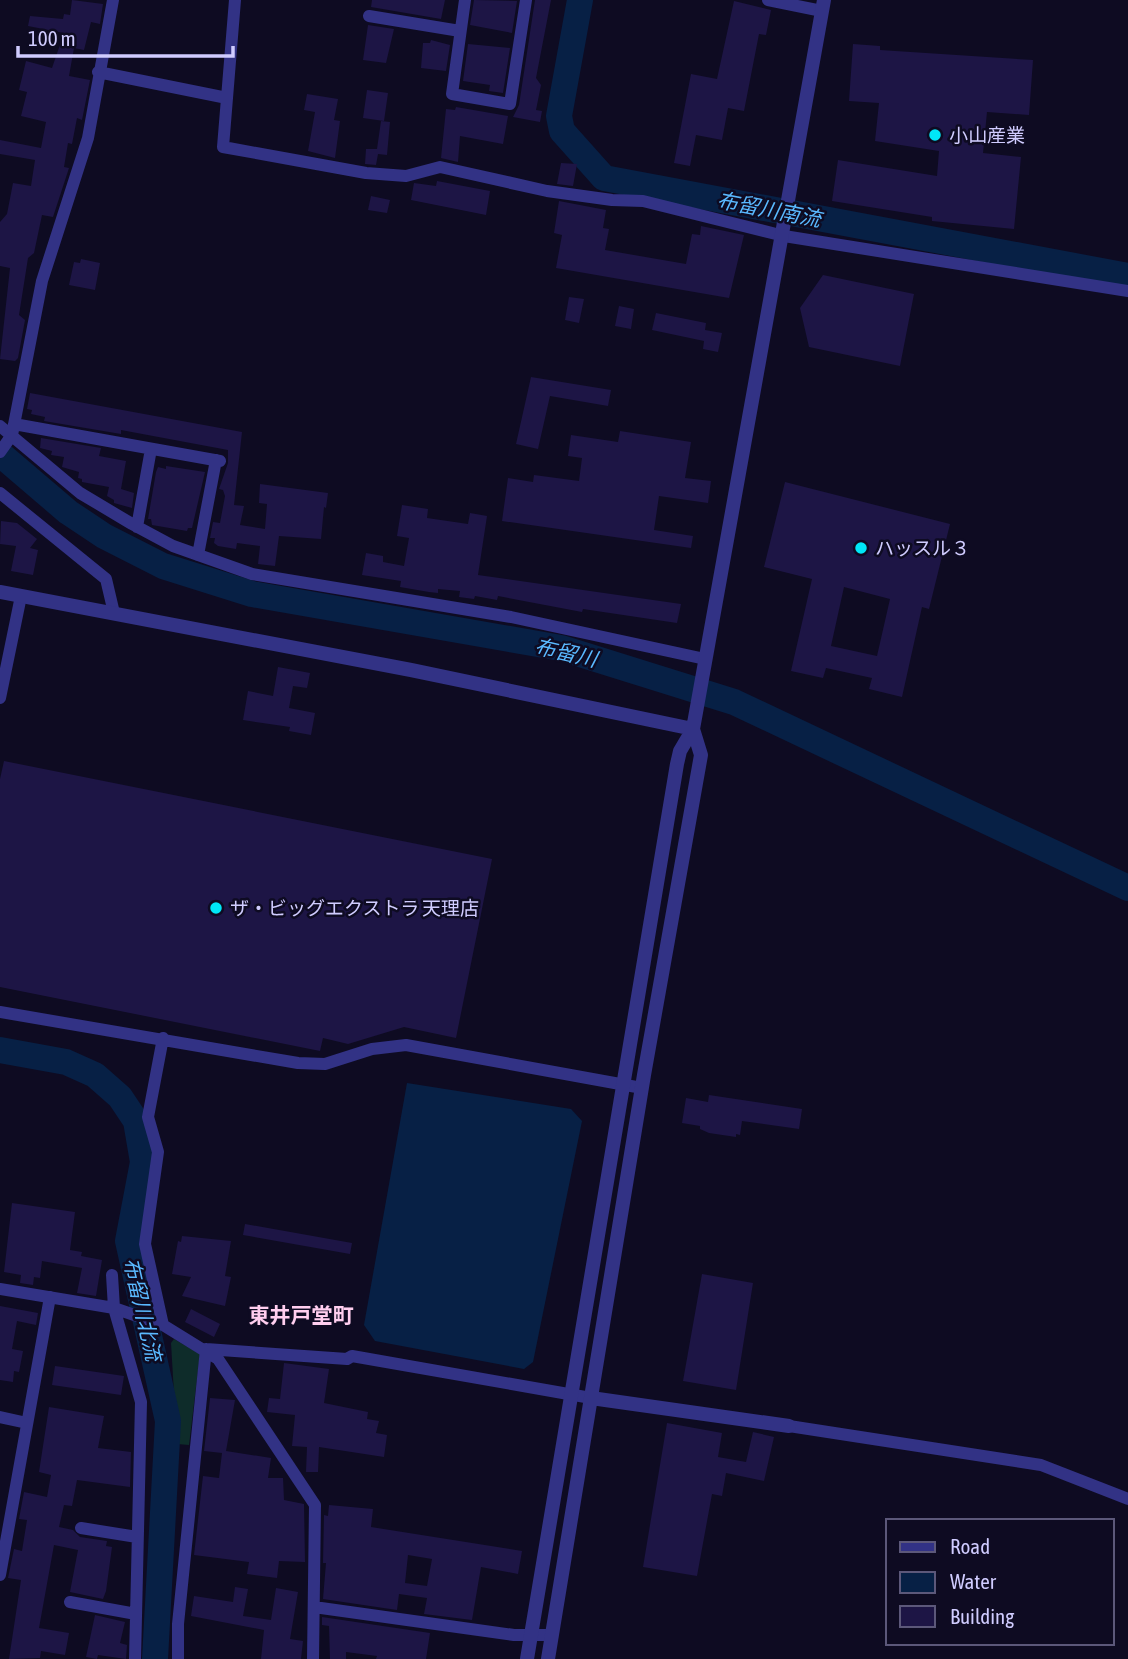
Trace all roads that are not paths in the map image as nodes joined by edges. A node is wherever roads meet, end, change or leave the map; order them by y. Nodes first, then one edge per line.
1 (113, 0) edge
2 (235, 0) edge
3 (465, 0) edge
4 (526, 0) edge
5 (768, 0) edge
6 (823, 5) edge
7 (369, 16) dead end
8 (460, 31) junction
9 (99, 72) junction
10 (227, 98) junction
11 (783, 232) junction
12 (1128, 290) edge
13 (0, 426) edge
14 (11, 433) junction
15 (151, 449) junction
16 (0, 452) edge
17 (0, 494) edge
18 (137, 527) junction
19 (198, 555) junction
20 (0, 592) edge
21 (22, 596) junction
22 (114, 613) junction
23 (704, 664) junction
24 (0, 698) edge
25 (694, 724) junction
26 (0, 1013) edge
27 (163, 1038) junction
28 (623, 1084) junction
29 (642, 1088) junction
30 (112, 1275) dead end
31 (0, 1289) edge
32 (50, 1297) junction
33 (120, 1311) junction
34 (160, 1324) junction
35 (206, 1349) junction
36 (570, 1395) junction
37 (591, 1398) junction
38 (0, 1417) edge
39 (27, 1423) junction
40 (789, 1426) joint
41 (1128, 1499) edge
42 (81, 1528) dead end
43 (137, 1537) junction
44 (0, 1575) edge
45 (71, 1602) dead end
46 (314, 1607) junction
47 (136, 1614) junction
48 (552, 1635) junction
49 (531, 1636) junction
50 (135, 1659) edge
51 (178, 1659) edge
52 (313, 1659) edge
53 (527, 1659) edge
54 (548, 1659) edge

1 - 9 street
2 - 10 street
3 - 8 street
4 - 8 street
5 - 6 street
6 - 11 street
7 - 8 street
9 - 10 street
9 - 14 street
10 - 11 street
11 - 12 street
11 - 23 street
13 - 14 street
14 - 15 street
14 - 16 street
14 - 18 street
15 - 18 street
15 - 19 street
17 - 22 street
18 - 19 street
19 - 23 street
20 - 21 street
21 - 22 street
21 - 24 street
22 - 25 street
23 - 25 street
25 - 28 street
25 - 29 street
26 - 27 street
27 - 28 street
27 - 34 street
28 - 29 street
28 - 36 street
29 - 37 street
30 - 33 street
31 - 32 street
32 - 33 street
32 - 39 street
33 - 34 street
33 - 43 street
34 - 35 street
35 - 36 street
35 - 46 street
35 - 51 street
36 - 37 street
36 - 49 street
37 - 40 street
37 - 48 street
38 - 39 street
39 - 44 street
40 - 41 street
42 - 43 street
43 - 47 street
45 - 47 street
46 - 49 street
46 - 52 street
47 - 50 street
48 - 49 street
48 - 54 street
49 - 53 street

